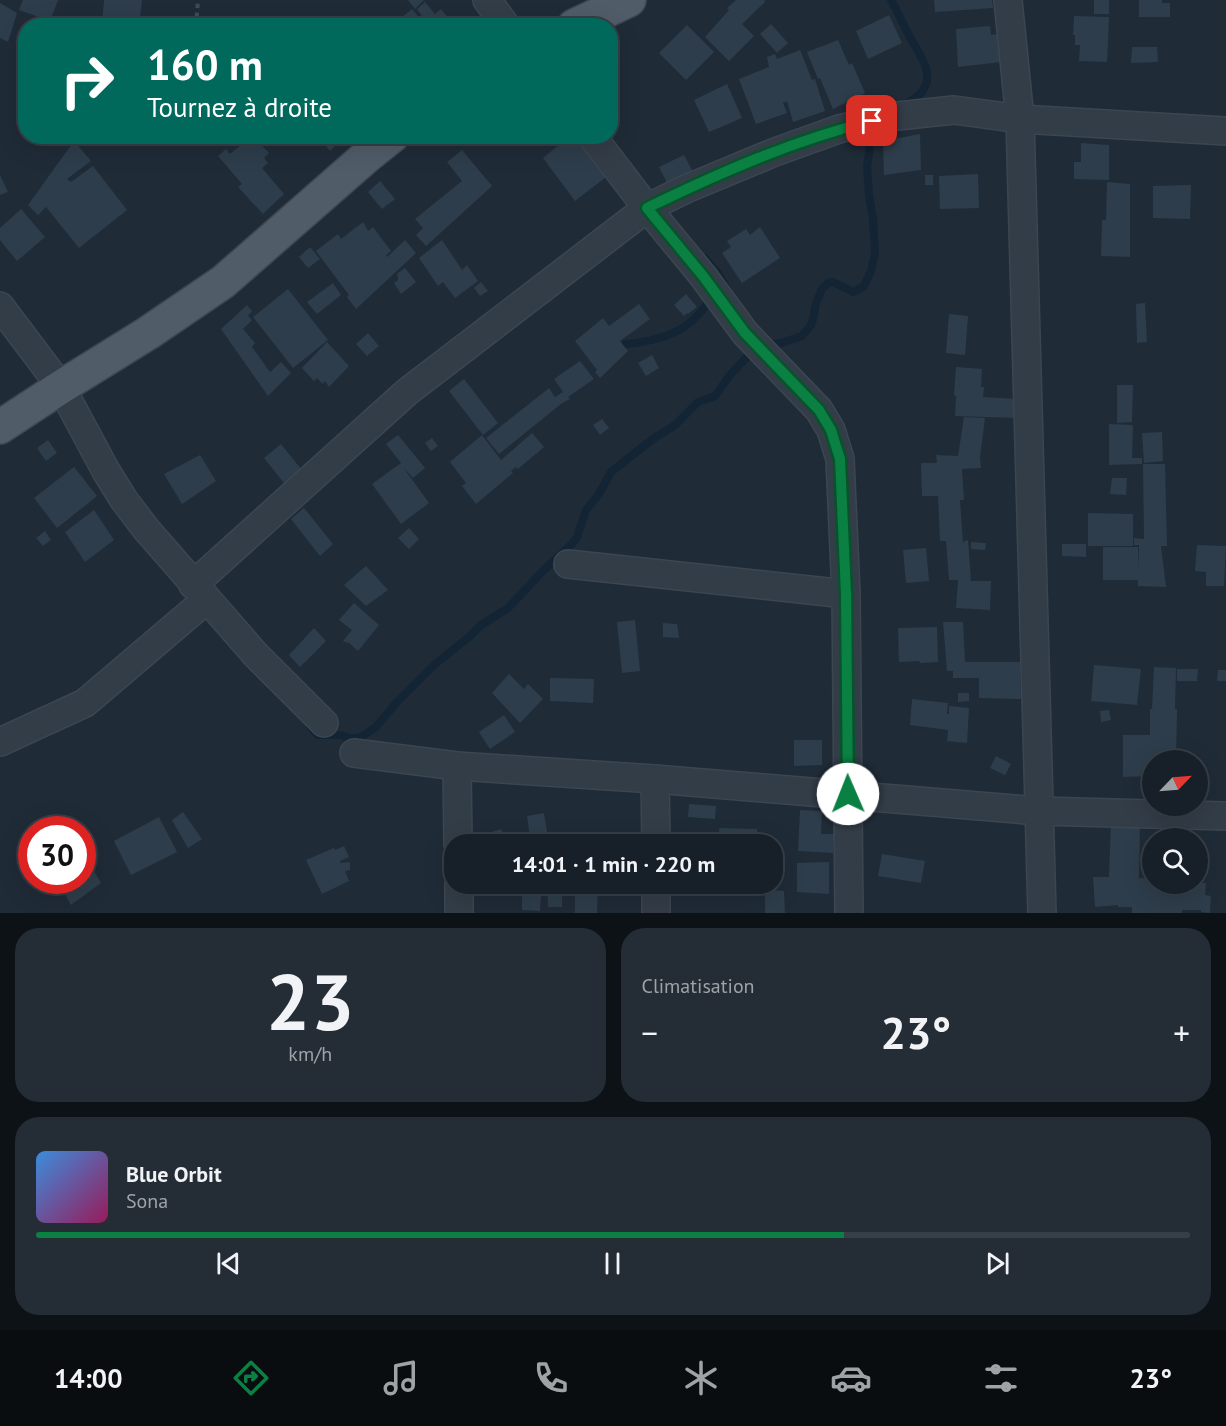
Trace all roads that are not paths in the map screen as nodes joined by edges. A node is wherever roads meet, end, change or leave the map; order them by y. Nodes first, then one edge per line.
1 (487, 0) edge
2 (629, 0) edge
3 (1008, 0) edge
4 (500, 18) edge
5 (590, 18) edge
6 (1020, 119) junction
7 (1226, 130) edge
8 (382, 144) edge
9 (598, 144) edge
10 (647, 208) junction
11 (0, 306) edge
12 (61, 387) junction
13 (0, 427) edge
14 (568, 564) dead end
15 (200, 592) junction
16 (846, 594) junction
17 (324, 723) dead end
18 (0, 742) edge
19 (354, 753) dead end
20 (457, 766) junction
21 (655, 779) junction
22 (848, 794) junction
23 (1039, 811) junction
24 (1226, 816) edge
25 (458, 834) edge
26 (656, 834) edge
27 (459, 894) edge
28 (656, 894) edge
29 (459, 913) edge
30 (656, 913) edge
31 (849, 913) edge
32 (1042, 913) edge

1 - 4 street
2 - 5 main road
3 - 6 street
6 - 7 street
6 - 10 street
6 - 23 street
8 - 12 main road
9 - 10 street
10 - 15 street
10 - 16 street
11 - 12 street
12 - 13 main road
12 - 15 street
14 - 16 street
15 - 17 street
15 - 18 street
16 - 22 street
19 - 20 street
20 - 21 street
20 - 25 street
21 - 22 street
21 - 26 street
22 - 23 street
22 - 31 street
23 - 24 street
23 - 32 street
27 - 29 street
28 - 30 street

